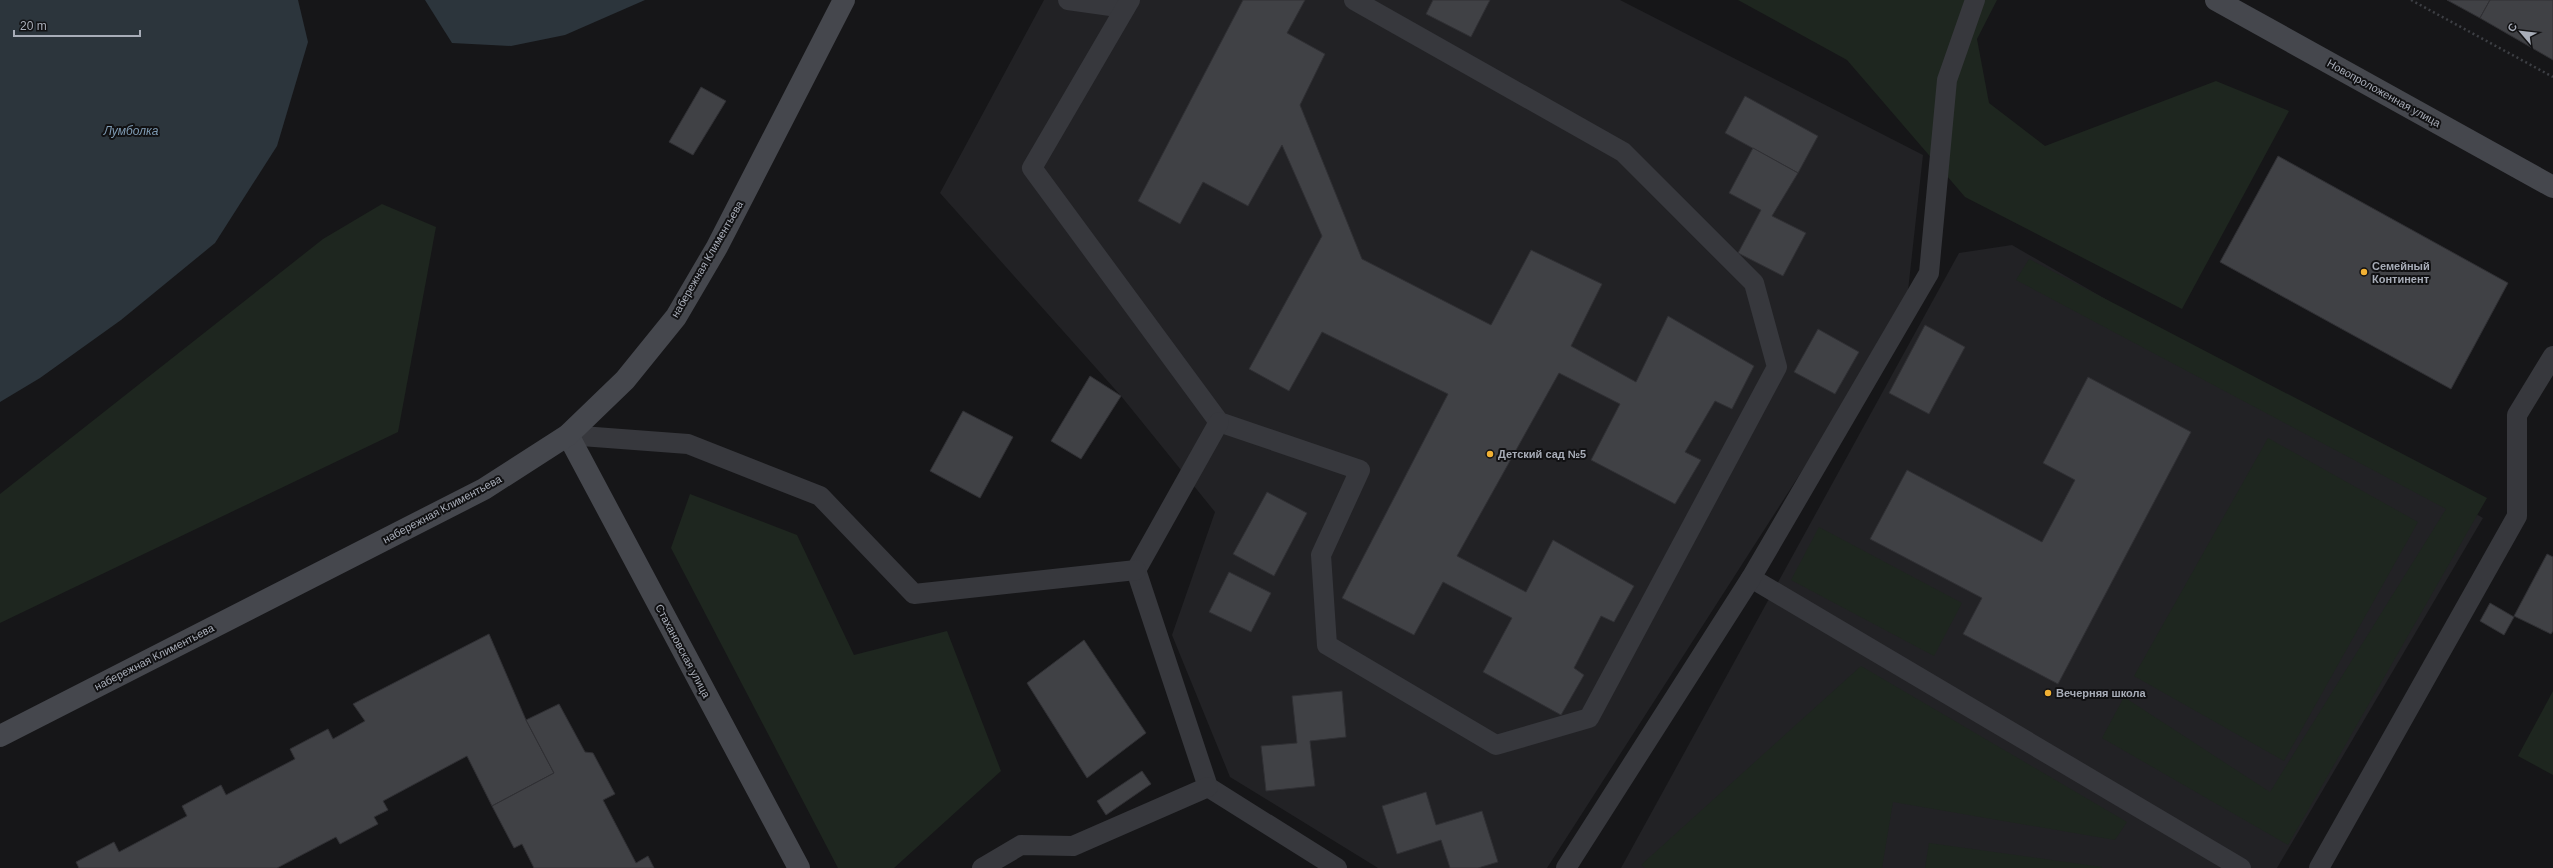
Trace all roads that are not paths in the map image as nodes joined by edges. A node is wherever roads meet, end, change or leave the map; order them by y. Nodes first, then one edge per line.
1 (844, 0) edge
2 (1068, 0) edge
3 (1354, 0) edge
4 (1975, 0) edge
5 (2216, 0) edge
6 (1127, 4) edge
7 (2553, 187) edge
8 (2553, 356) edge
9 (1219, 422) junction
10 (568, 435) junction
11 (1136, 570) junction
12 (1751, 578) junction
13 (0, 736) edge
14 (1208, 787) junction
15 (799, 868) edge
16 (982, 868) edge
17 (1337, 868) edge
18 (1566, 868) edge
19 (2241, 868) edge
20 (2319, 868) edge

1 - 10 street, набережная Климентьева
2 - 6 lane
3 - 9 lane
4 - 12 lane
5 - 7 street, Новопроложенная улица
6 - 9 lane
8 - 20 lane
9 - 11 lane
10 - 11 lane
10 - 13 street, набережная Климентьева
10 - 15 street, Стахановская улица
11 - 14 lane
12 - 18 lane
12 - 19 lane
14 - 16 lane
14 - 17 lane

